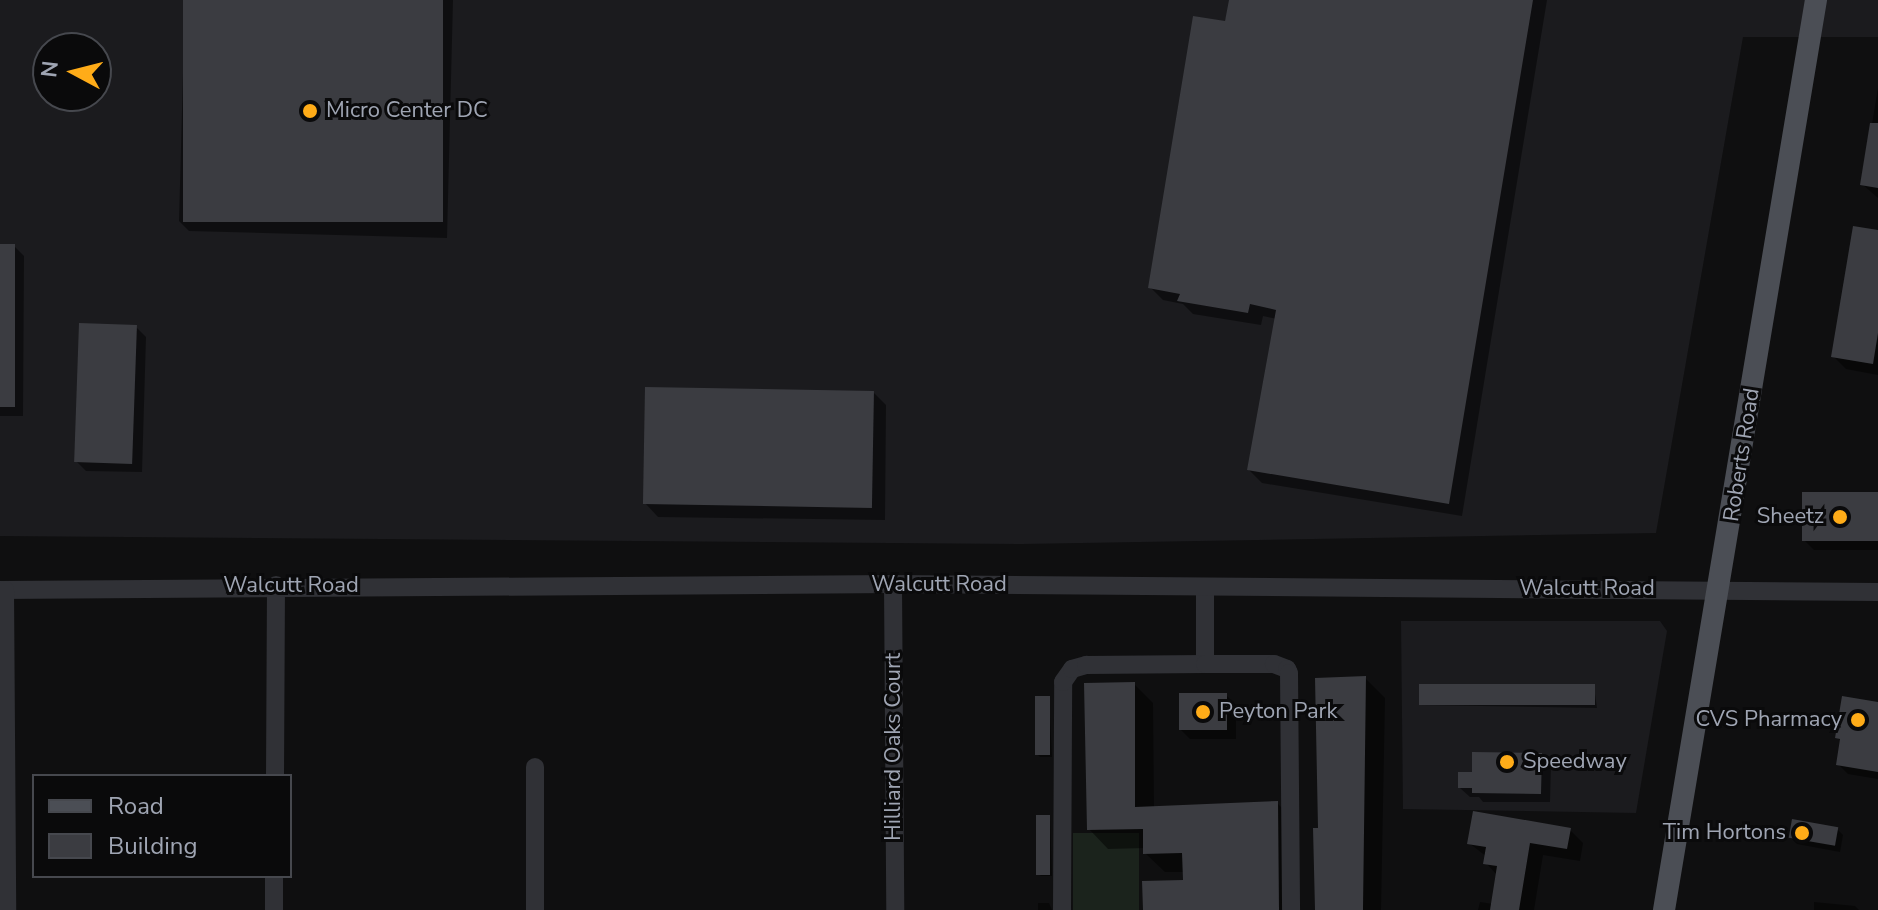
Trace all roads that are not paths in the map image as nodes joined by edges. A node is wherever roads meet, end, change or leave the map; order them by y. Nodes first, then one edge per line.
1 (1816, 0) edge
2 (893, 584) junction
3 (276, 585) junction
4 (1205, 587) junction
5 (2, 590) edge
6 (1719, 592) junction
7 (1878, 592) edge
8 (1205, 664) junction
9 (535, 767) dead end
10 (275, 774) edge
11 (274, 878) edge
12 (7, 910) edge
13 (274, 910) edge
14 (535, 910) edge
15 (895, 910) edge
16 (1062, 910) edge
17 (1291, 910) edge
18 (1664, 910) edge

1 - 6 main road, Roberts Road
2 - 3 street, Walcutt Road
2 - 4 street, Walcutt Road
2 - 15 street, Hilliard Oaks Court
3 - 5 street, Walcutt Road
3 - 10 street
4 - 6 street, Walcutt Road
4 - 8 street
5 - 12 street
6 - 7 street, Walcutt Road
6 - 18 main road, Roberts Road
8 - 16 street
8 - 17 street
9 - 14 street
11 - 13 street

